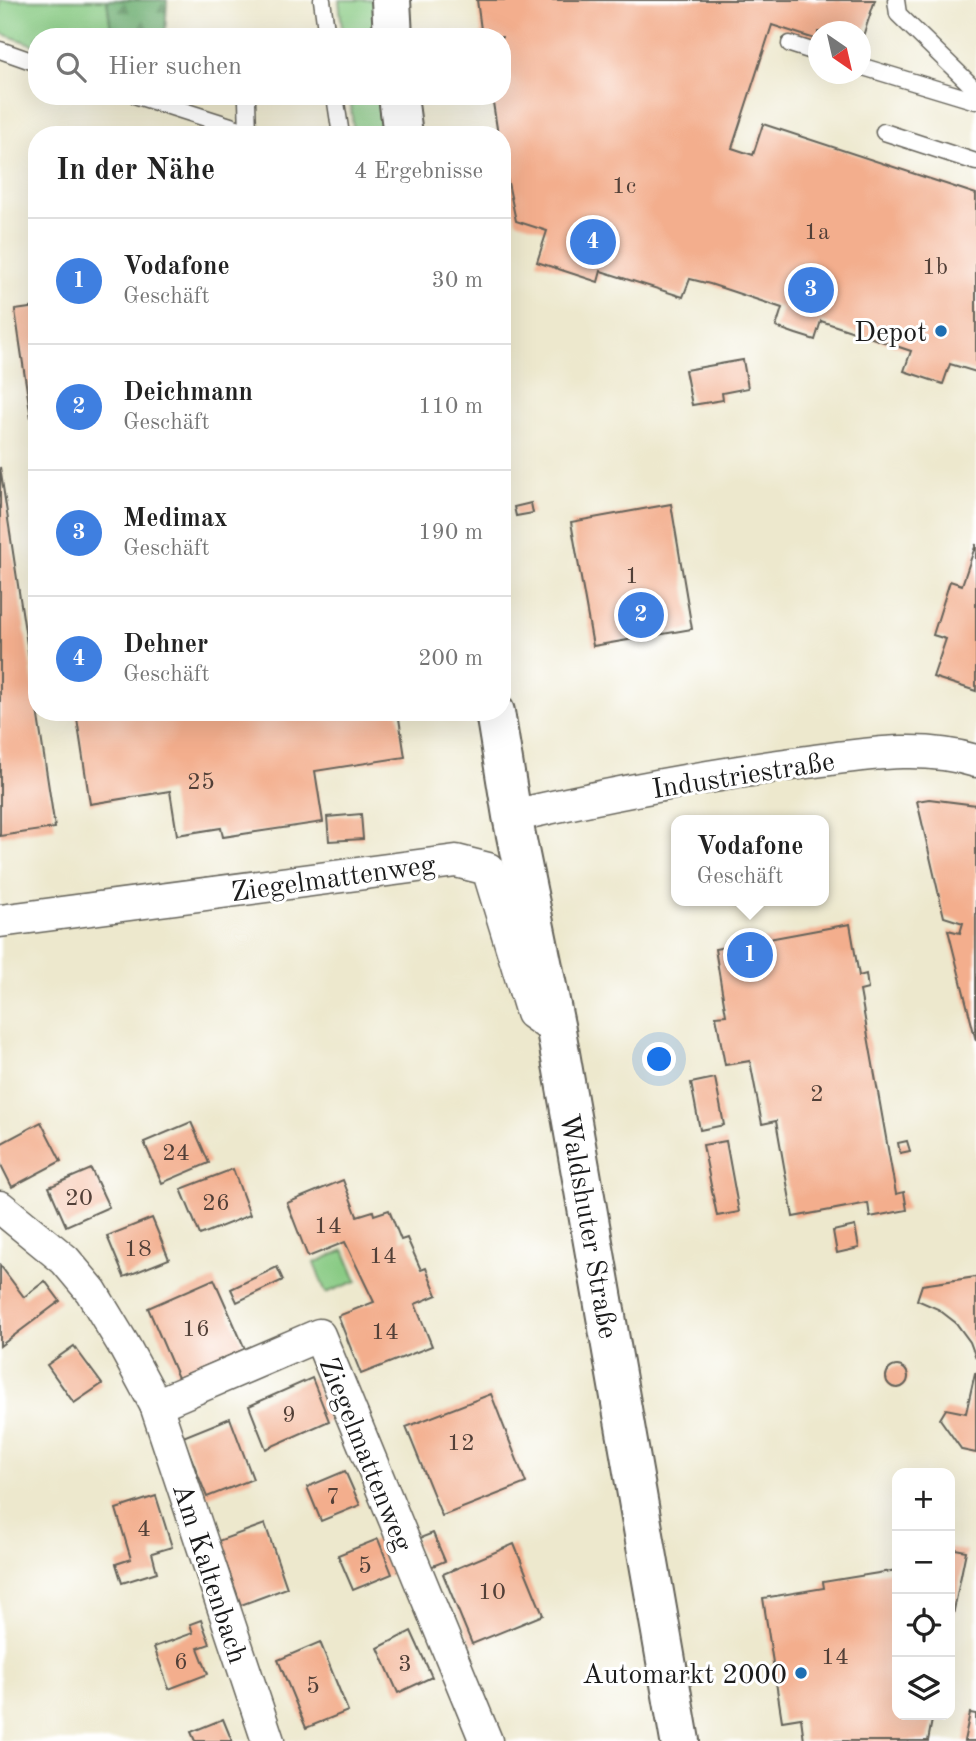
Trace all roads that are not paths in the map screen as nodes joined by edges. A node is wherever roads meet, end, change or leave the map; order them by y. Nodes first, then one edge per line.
1 (322, 0) edge
2 (391, 0) edge
3 (896, 0) edge
4 (326, 28) edge
5 (393, 28) edge
6 (790, 44) dead end
7 (0, 50) edge
8 (808, 50) edge
9 (28, 60) edge
10 (871, 69) edge
11 (976, 90) edge
12 (976, 101) edge
13 (165, 105) edge
14 (248, 105) edge
15 (336, 105) edge
16 (399, 105) edge
17 (231, 126) edge
18 (252, 126) edge
19 (340, 126) edge
20 (402, 126) edge
21 (884, 132) dead end
22 (976, 162) edge
23 (496, 721) edge
24 (976, 761) edge
25 (512, 816) junction
26 (0, 921) edge
27 (556, 1030) junction
28 (0, 1208) edge
29 (156, 1405) junction
30 (268, 1741) edge
31 (486, 1741) edge
32 (680, 1741) edge

1 - 4 lane
2 - 5 main road
3 - 11 lane
6 - 8 lane
7 - 9 lane
10 - 12 lane
13 - 17 lane
14 - 18 lane
15 - 19 lane
16 - 20 main road
21 - 22 lane
23 - 25 main road, Waldshuter Straße
24 - 25 street, Industriestraße
25 - 27 main road, Waldshuter Straße
26 - 27 street, Ziegelmattenweg
27 - 32 main road, Waldshuter Straße
28 - 29 street
29 - 30 street, Am Kaltenbach
29 - 31 street, Ziegelmattenweg

